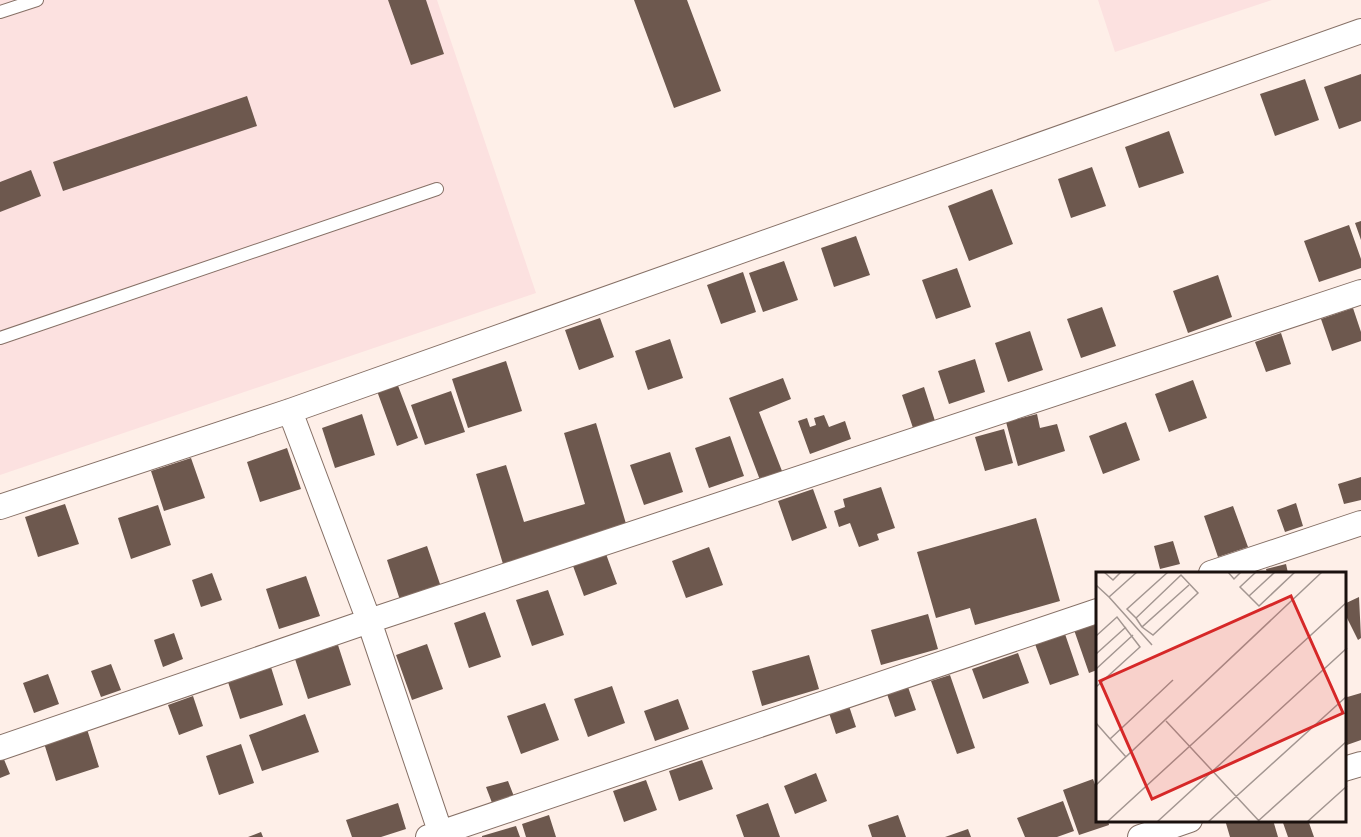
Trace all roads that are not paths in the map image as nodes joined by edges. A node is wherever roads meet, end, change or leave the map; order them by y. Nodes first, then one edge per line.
1 (37, 0) edge
2 (0, 12) edge
3 (1361, 31) edge
4 (437, 189) dead end
5 (1361, 292) edge
6 (0, 338) edge
7 (290, 411) junction
8 (0, 507) edge
9 (1361, 523) edge
10 (1213, 572) edge
11 (1096, 611) edge
12 (369, 621) junction
13 (0, 748) edge
14 (1361, 764) edge
15 (1346, 768) edge
16 (1184, 822) edge
17 (437, 836) edge
18 (1140, 837) edge

1 - 2 lane
3 - 7 street
4 - 6 lane
5 - 12 street
7 - 8 street
7 - 12 street
9 - 10 street
11 - 17 street
12 - 13 street
12 - 17 street
14 - 15 street
16 - 18 street

